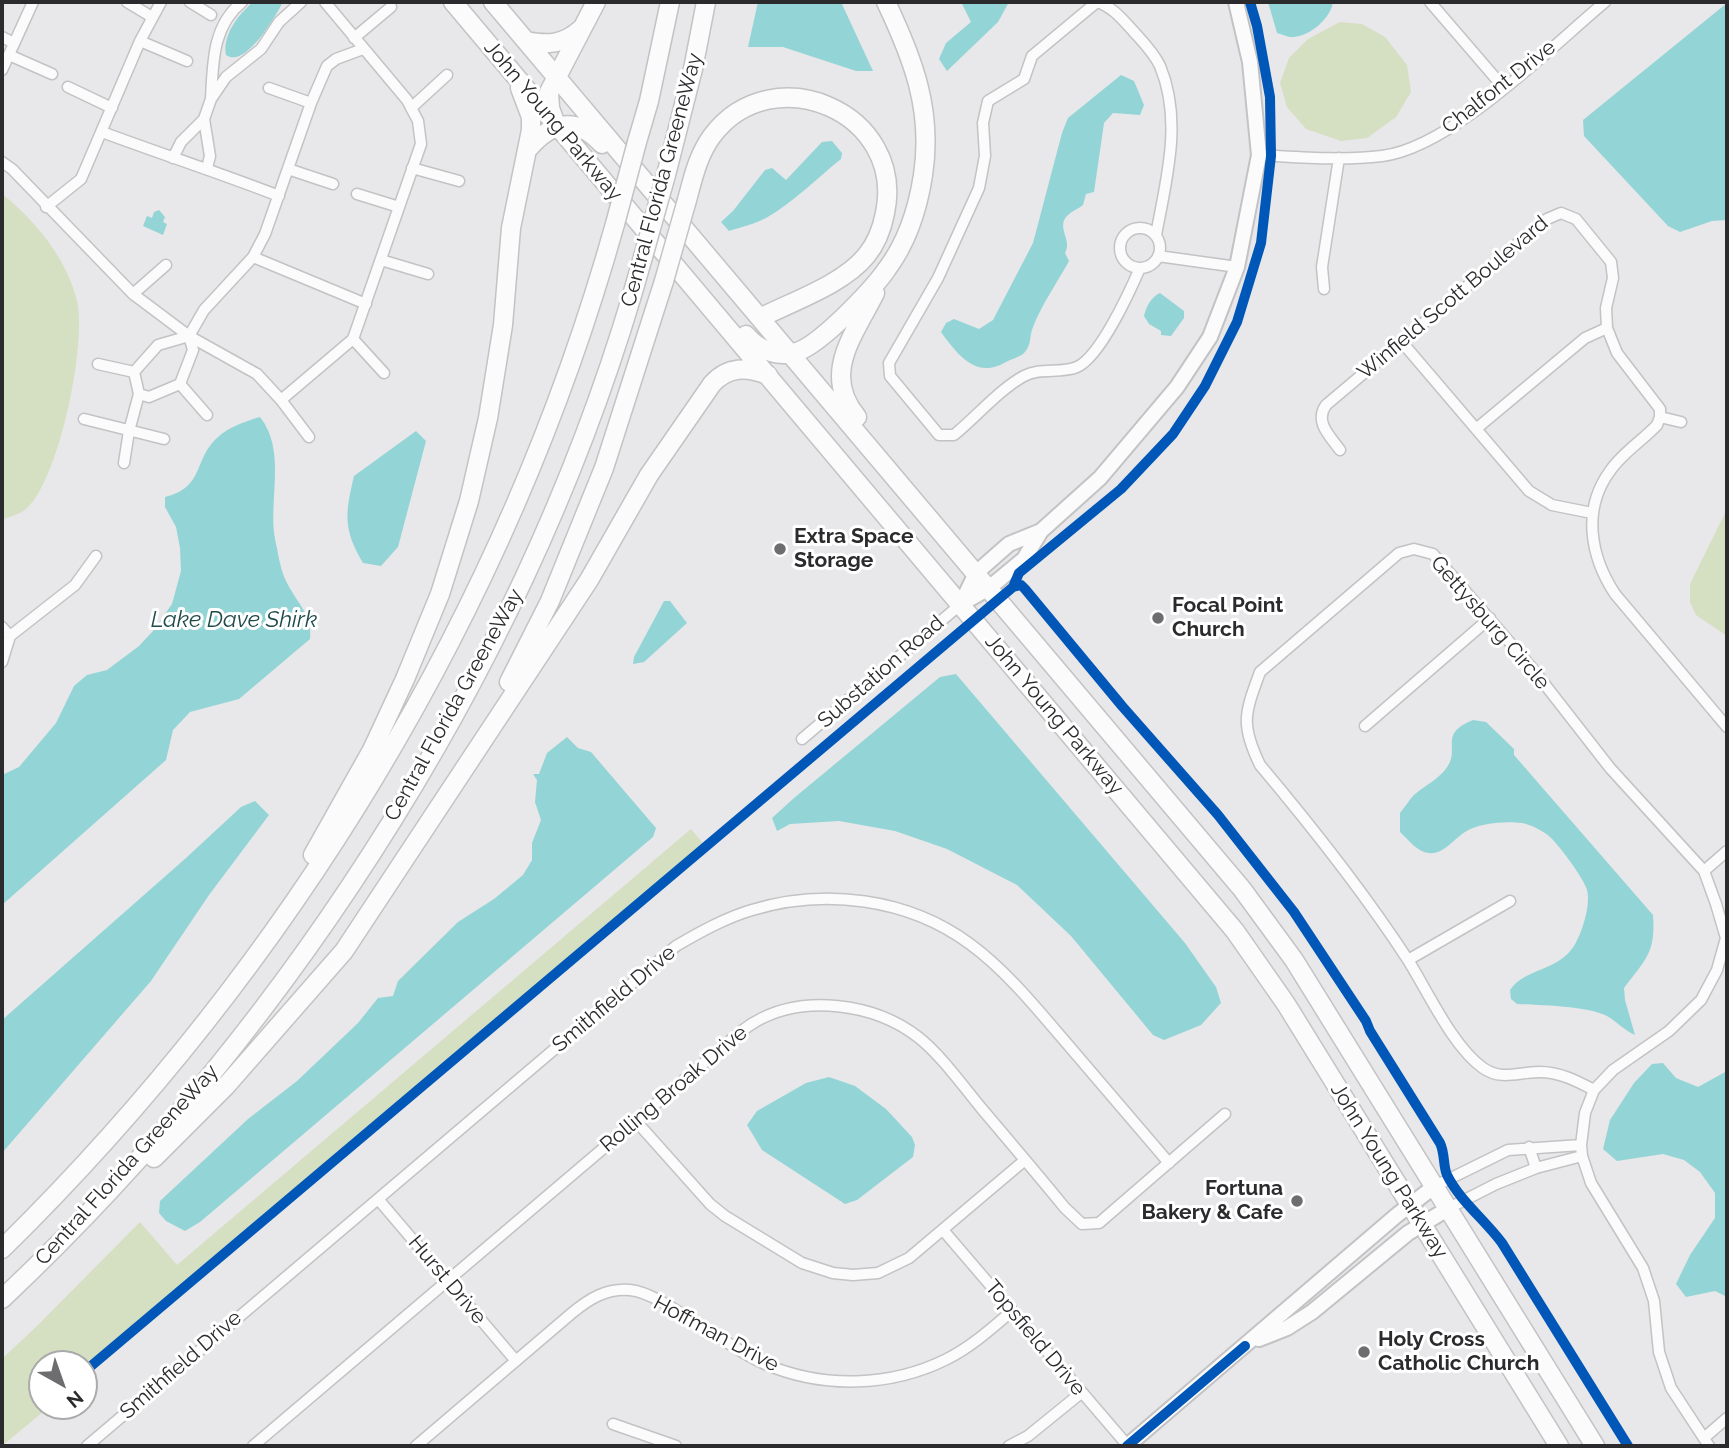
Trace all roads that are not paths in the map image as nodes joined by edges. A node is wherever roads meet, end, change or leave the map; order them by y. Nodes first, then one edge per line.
1 (33, 2) edge
2 (127, 2) edge
3 (162, 2) edge
4 (190, 2) edge
5 (242, 2) edge
6 (301, 2) edge
7 (325, 2) edge
8 (453, 2) edge
9 (493, 2) edge
10 (596, 2) edge
11 (670, 2) edge
12 (706, 2) edge
13 (886, 2) edge
14 (1236, 2) edge
15 (1430, 2) edge
16 (1605, 2) edge
17 (391, 7) dead end
18 (211, 15) dead end
19 (152, 17) junction
20 (583, 26) junction
21 (2, 37) edge
22 (354, 38) junction
23 (140, 41) junction
24 (526, 41) junction
25 (14, 43) junction
26 (363, 49) junction
27 (9, 55) junction
28 (187, 61) dead end
29 (2, 70) edge
30 (52, 74) dead end
31 (447, 75) dead end
32 (515, 75) junction
33 (556, 76) junction
34 (68, 87) dead end
35 (269, 88) dead end
36 (1504, 88) junction
37 (211, 99) junction
38 (311, 103) junction
39 (112, 108) junction
40 (411, 108) junction
41 (204, 119) junction
42 (557, 125) junction
43 (102, 132) junction
44 (529, 148) junction
45 (1259, 155) junction
46 (1339, 158) junction
47 (173, 159) junction
48 (2, 162) edge
49 (207, 168) junction
50 (412, 168) junction
51 (288, 169) junction
52 (601, 177) junction
53 (459, 181) dead end
54 (333, 184) dead end
55 (357, 194) dead end
56 (279, 196) junction
57 (46, 207) junction
58 (399, 207) junction
59 (1156, 235) junction
60 (253, 257) junction
61 (1158, 257) junction
62 (381, 260) junction
63 (166, 265) dead end
64 (1237, 267) junction
65 (1140, 268) junction
66 (887, 269) junction
67 (723, 273) junction
68 (428, 274) dead end
69 (1324, 289) dead end
70 (133, 294) junction
71 (366, 304) junction
72 (760, 318) junction
73 (1607, 328) junction
74 (189, 336) junction
75 (352, 339) junction
76 (1401, 341) junction
77 (792, 354) junction
78 (98, 364) dead end
79 (134, 372) junction
80 (384, 373) dead end
81 (768, 375) junction
82 (180, 384) junction
83 (139, 394) junction
84 (281, 400) junction
85 (208, 415) dead end
86 (1660, 417) junction
87 (84, 419) dead end
88 (1681, 422) dead end
89 (1476, 429) junction
90 (128, 431) junction
91 (309, 437) dead end
92 (164, 439) dead end
93 (1340, 450) dead end
94 (124, 463) dead end
95 (1592, 513) junction
96 (1041, 531) junction
97 (944, 535) junction
98 (96, 555) dead end
99 (976, 573) junction
100 (989, 588) junction
101 (961, 604) junction
102 (1490, 618) junction
103 (2, 627) edge
104 (10, 636) junction
105 (2, 662) edge
106 (1365, 726) dead end
107 (1727, 727) edge
108 (802, 739) dead end
109 (474, 754) junction
110 (1727, 850) edge
111 (1704, 871) junction
112 (1510, 901) dead end
113 (1727, 938) edge
114 (1408, 960) junction
115 (186, 1047) junction
116 (1594, 1090) junction
117 (1225, 1114) dead end
118 (635, 1120) junction
119 (1529, 1147) junction
120 (1581, 1151) junction
121 (1025, 1160) junction
122 (1170, 1163) junction
123 (1536, 1168) junction
124 (1436, 1186) junction
125 (378, 1199) junction
126 (1409, 1204) junction
127 (1449, 1208) junction
128 (1422, 1224) junction
129 (943, 1230) junction
130 (2, 1249) edge
131 (447, 1281) junction
132 (15, 1287) junction
133 (2, 1299) edge
134 (1012, 1311) junction
135 (1245, 1346) junction
136 (516, 1362) junction
137 (1081, 1393) junction
138 (1727, 1418) edge
139 (613, 1424) dead end
140 (1706, 1442) edge
141 (87, 1446) edge
142 (253, 1446) edge
143 (416, 1446) edge
144 (676, 1446) edge
145 (1009, 1446) edge
146 (1127, 1446) edge
147 (1559, 1446) edge
148 (1595, 1446) edge

1 - 25 street
2 - 19 street
3 - 19 street
4 - 18 street
5 - 37 street
6 - 37 street
7 - 22 street
8 - 32 highway, John Young Parkway
9 - 24 highway, John Young Parkway
10 - 20 highway
11 - 115 highway, Central Florida GreeneWay, bridge
12 - 132 highway, Central Florida GreeneWay, bridge
13 - 66 highway
14 - 45 street
15 - 36 street
16 - 36 street, Chalfont Drive
17 - 22 street
19 - 23 street
20 - 24 highway
20 - 33 highway
21 - 25 street
22 - 26 street
23 - 28 street
23 - 39 street
24 - 33 highway, John Young Parkway
25 - 27 street
26 - 38 street
26 - 40 street
27 - 29 street
27 - 30 street
31 - 40 street
32 - 42 highway, John Young Parkway
32 - 44 highway
33 - 42 highway
33 - 67 highway, John Young Parkway
34 - 39 street
35 - 38 street
36 - 46 street, Chalfont Drive
37 - 41 street
38 - 51 street
39 - 43 street
40 - 50 street
41 - 47 street
41 - 49 street
42 - 44 highway
42 - 52 highway, John Young Parkway
42 - 67 highway
43 - 47 street
43 - 57 street
44 - 115 highway
45 - 46 street, Chalfont Drive
45 - 64 street
46 - 69 street
47 - 49 street
48 - 57 street
49 - 56 street
50 - 53 street
50 - 58 street
51 - 54 street
51 - 56 street
52 - 77 highway
52 - 81 highway, John Young Parkway
55 - 58 street
56 - 60 street
57 - 70 street
58 - 62 street
59 - 61 street
59 - 65 street
59 - 65 street
60 - 71 street
60 - 74 street
61 - 64 street
61 - 65 street
62 - 68 street
62 - 71 street
63 - 70 street
64 - 96 street
66 - 77 highway
66 - 97 highway
67 - 72 highway, John Young Parkway
70 - 74 street
71 - 75 street
72 - 77 highway, John Young Parkway
72 - 109 highway, bridge
73 - 76 street, Winfield Scott Boulevard
73 - 86 street, Winfield Scott Boulevard
73 - 89 street
74 - 79 street
74 - 82 street
74 - 84 street
75 - 80 street
75 - 84 street
76 - 89 street
76 - 93 street, Winfield Scott Boulevard
77 - 97 highway, John Young Parkway
78 - 79 street
79 - 83 street
81 - 101 highway, John Young Parkway
81 - 109 highway
82 - 83 street
82 - 85 street
83 - 90 street
84 - 91 street
86 - 88 street
86 - 95 street
87 - 90 street
89 - 95 street
90 - 92 street
90 - 94 street
95 - 107 street
96 - 99 street
96 - 100 street
97 - 99 highway, John Young Parkway
98 - 104 street
99 - 100 highway, John Young Parkway
99 - 101 street
100 - 101 street
100 - 124 highway, John Young Parkway
101 - 108 street, Substation Road
101 - 126 highway, John Young Parkway
102 - 106 street
102 - 111 street, Gettysburg Circle
102 - 114 street, Gettysburg Circle
103 - 104 street
104 - 105 street
109 - 132 highway
110 - 111 street
111 - 113 street, Gettysburg Circle
112 - 114 street
113 - 116 street, Gettysburg Circle
114 - 116 street, Gettysburg Circle
115 - 130 highway, Central Florida GreeneWay
116 - 120 street, Gettysburg Circle
117 - 122 street
118 - 121 street, Rolling Broak Drive
118 - 129 street
118 - 131 street, Rolling Broak Drive
119 - 120 street
119 - 123 street
119 - 124 street
120 - 123 street
120 - 140 street
121 - 122 street, Rolling Broak Drive
121 - 129 street
122 - 125 street, Smithfield Drive
123 - 127 street
124 - 126 street
124 - 127 highway, John Young Parkway
125 - 131 street, Hurst Drive
125 - 141 street, Smithfield Drive
126 - 128 highway, John Young Parkway
126 - 135 street
127 - 128 street
127 - 148 highway, John Young Parkway
128 - 135 street
128 - 147 highway, John Young Parkway
129 - 134 street, Topsfield Drive
131 - 136 street, Hurst Drive
131 - 142 street, Rolling Broak Drive
132 - 133 highway, Central Florida GreeneWay
134 - 136 street, Hoffman Drive
134 - 137 street, Topsfield Drive
135 - 146 street
136 - 143 street, Hoffman Drive
137 - 145 street
137 - 146 street, Topsfield Drive
138 - 140 street
139 - 144 street

